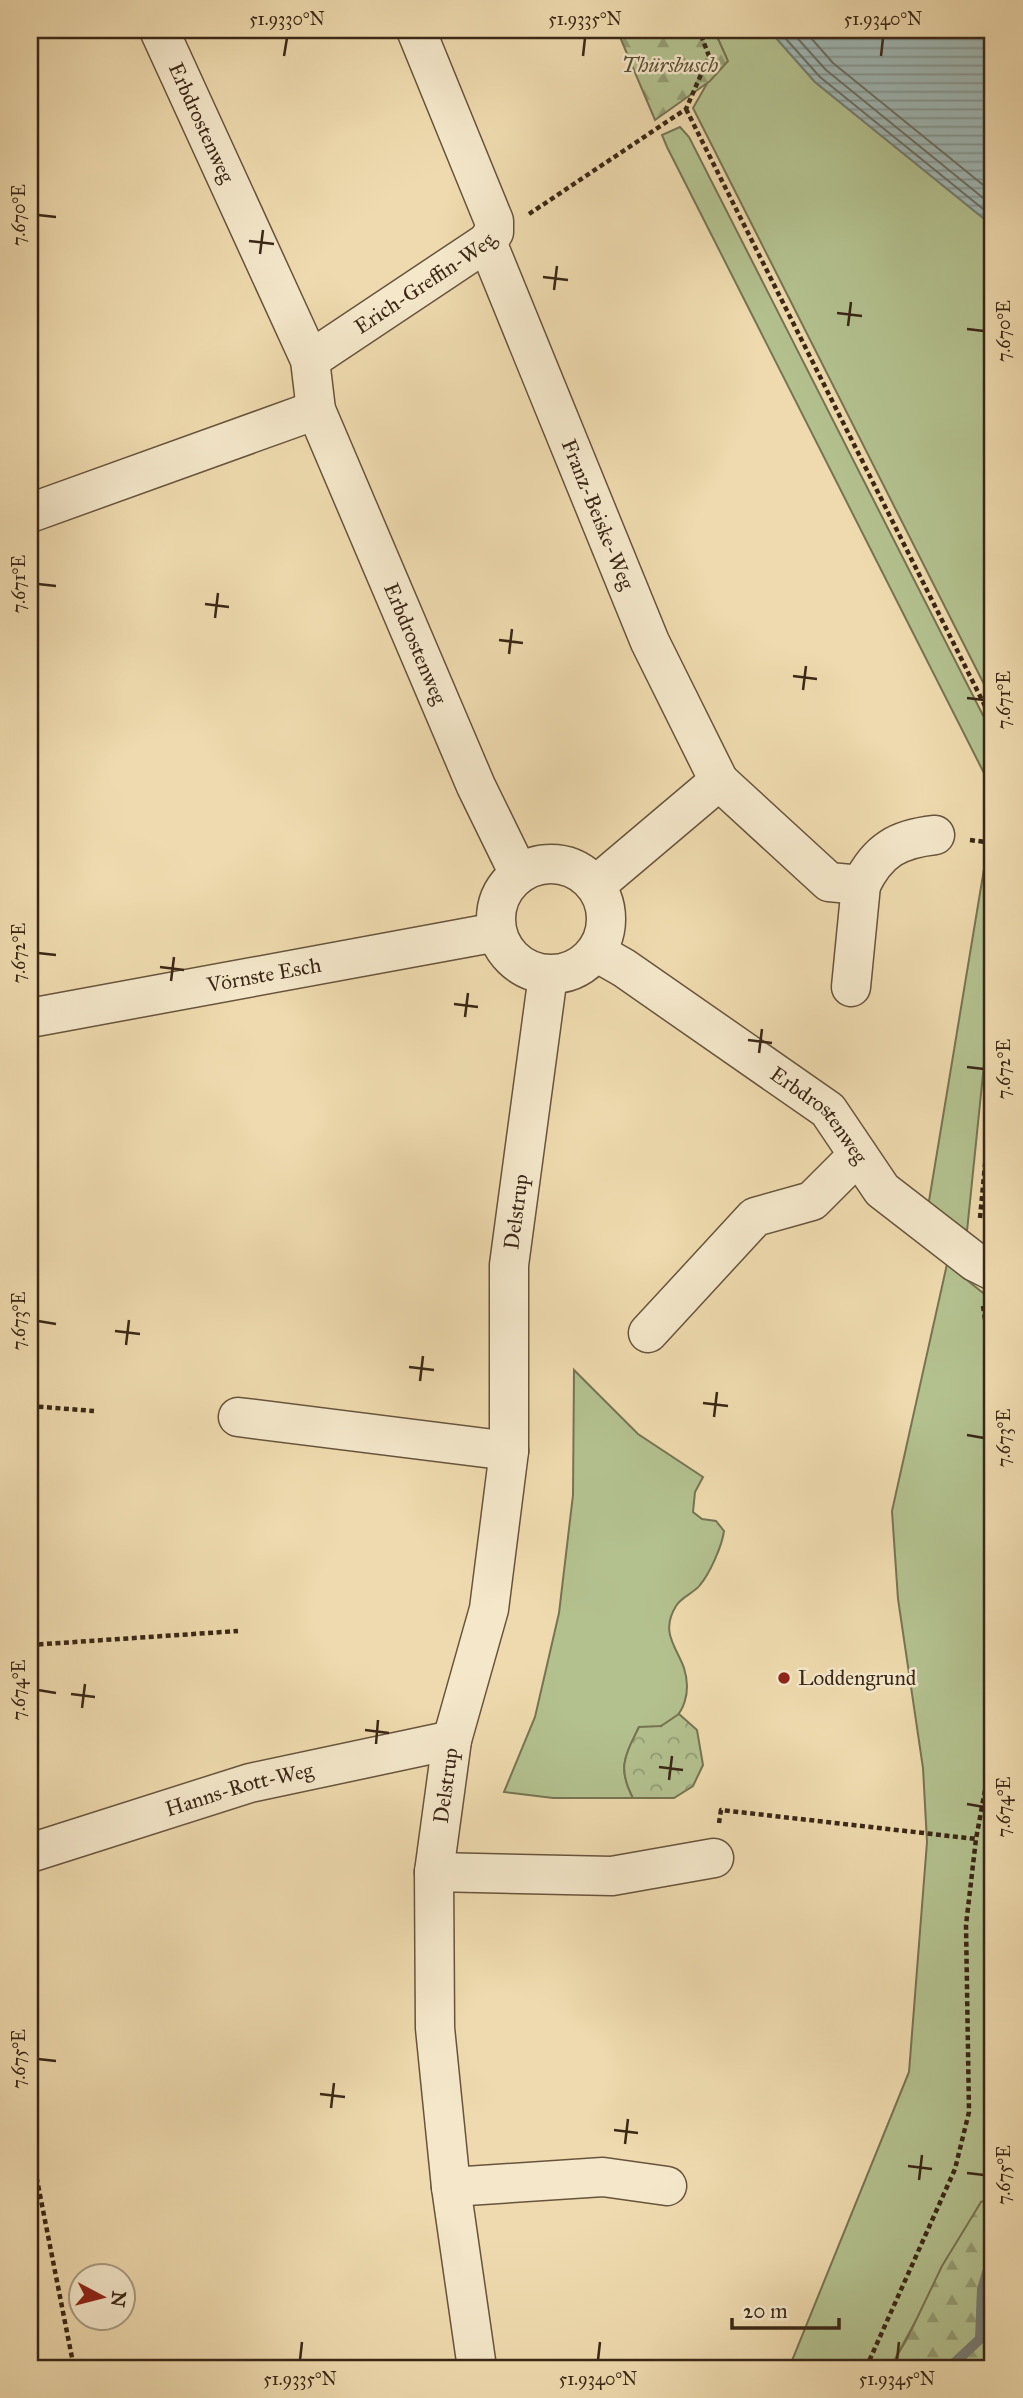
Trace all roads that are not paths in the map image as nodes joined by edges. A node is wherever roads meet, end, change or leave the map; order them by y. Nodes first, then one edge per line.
1 (159, 30) edge
2 (416, 30) edge
3 (491, 237) junction
4 (310, 360) junction
5 (316, 410) junction
6 (30, 513) edge
7 (719, 781) junction
8 (952, 837) road end
9 (519, 874) junction
10 (596, 885) junction
11 (861, 885) junction
12 (497, 932) junction
13 (596, 952) junction
14 (548, 975) junction
15 (851, 987) dead end
16 (30, 1018) edge
17 (858, 1155) junction
18 (984, 1266) edge
19 (648, 1333) dead end
20 (238, 1417) dead end
21 (509, 1451) junction
22 (452, 1741) junction
23 (30, 1853) edge
24 (714, 1858) road end
25 (434, 1872) junction
26 (667, 2186) dead end
27 (451, 2187) junction
28 (477, 2368) edge

1 - 4 street, Erbdrostenweg
2 - 3 street, Erich-Greffin-Weg
3 - 4 street, Erich-Greffin-Weg
3 - 7 street, Franz-Beiske-Weg
4 - 5 street, Erbdrostenweg
5 - 6 street
5 - 9 street, Erbdrostenweg
7 - 10 street
7 - 11 street, Franz-Beiske-Weg
8 - 11 street
9 - 10 street
9 - 12 street
10 - 13 street
11 - 15 street
12 - 14 street
12 - 16 street, Vörnste Esch
13 - 14 street
13 - 17 street, Erbdrostenweg
14 - 21 street, Delstrup
17 - 18 street, Erbdrostenweg
17 - 19 street
20 - 21 street
21 - 22 street, Delstrup
22 - 23 street, Hanns-Rott-Weg
22 - 25 street, Delstrup
24 - 25 street
25 - 27 street, Delstrup
26 - 27 street
27 - 28 street, Delstrup

